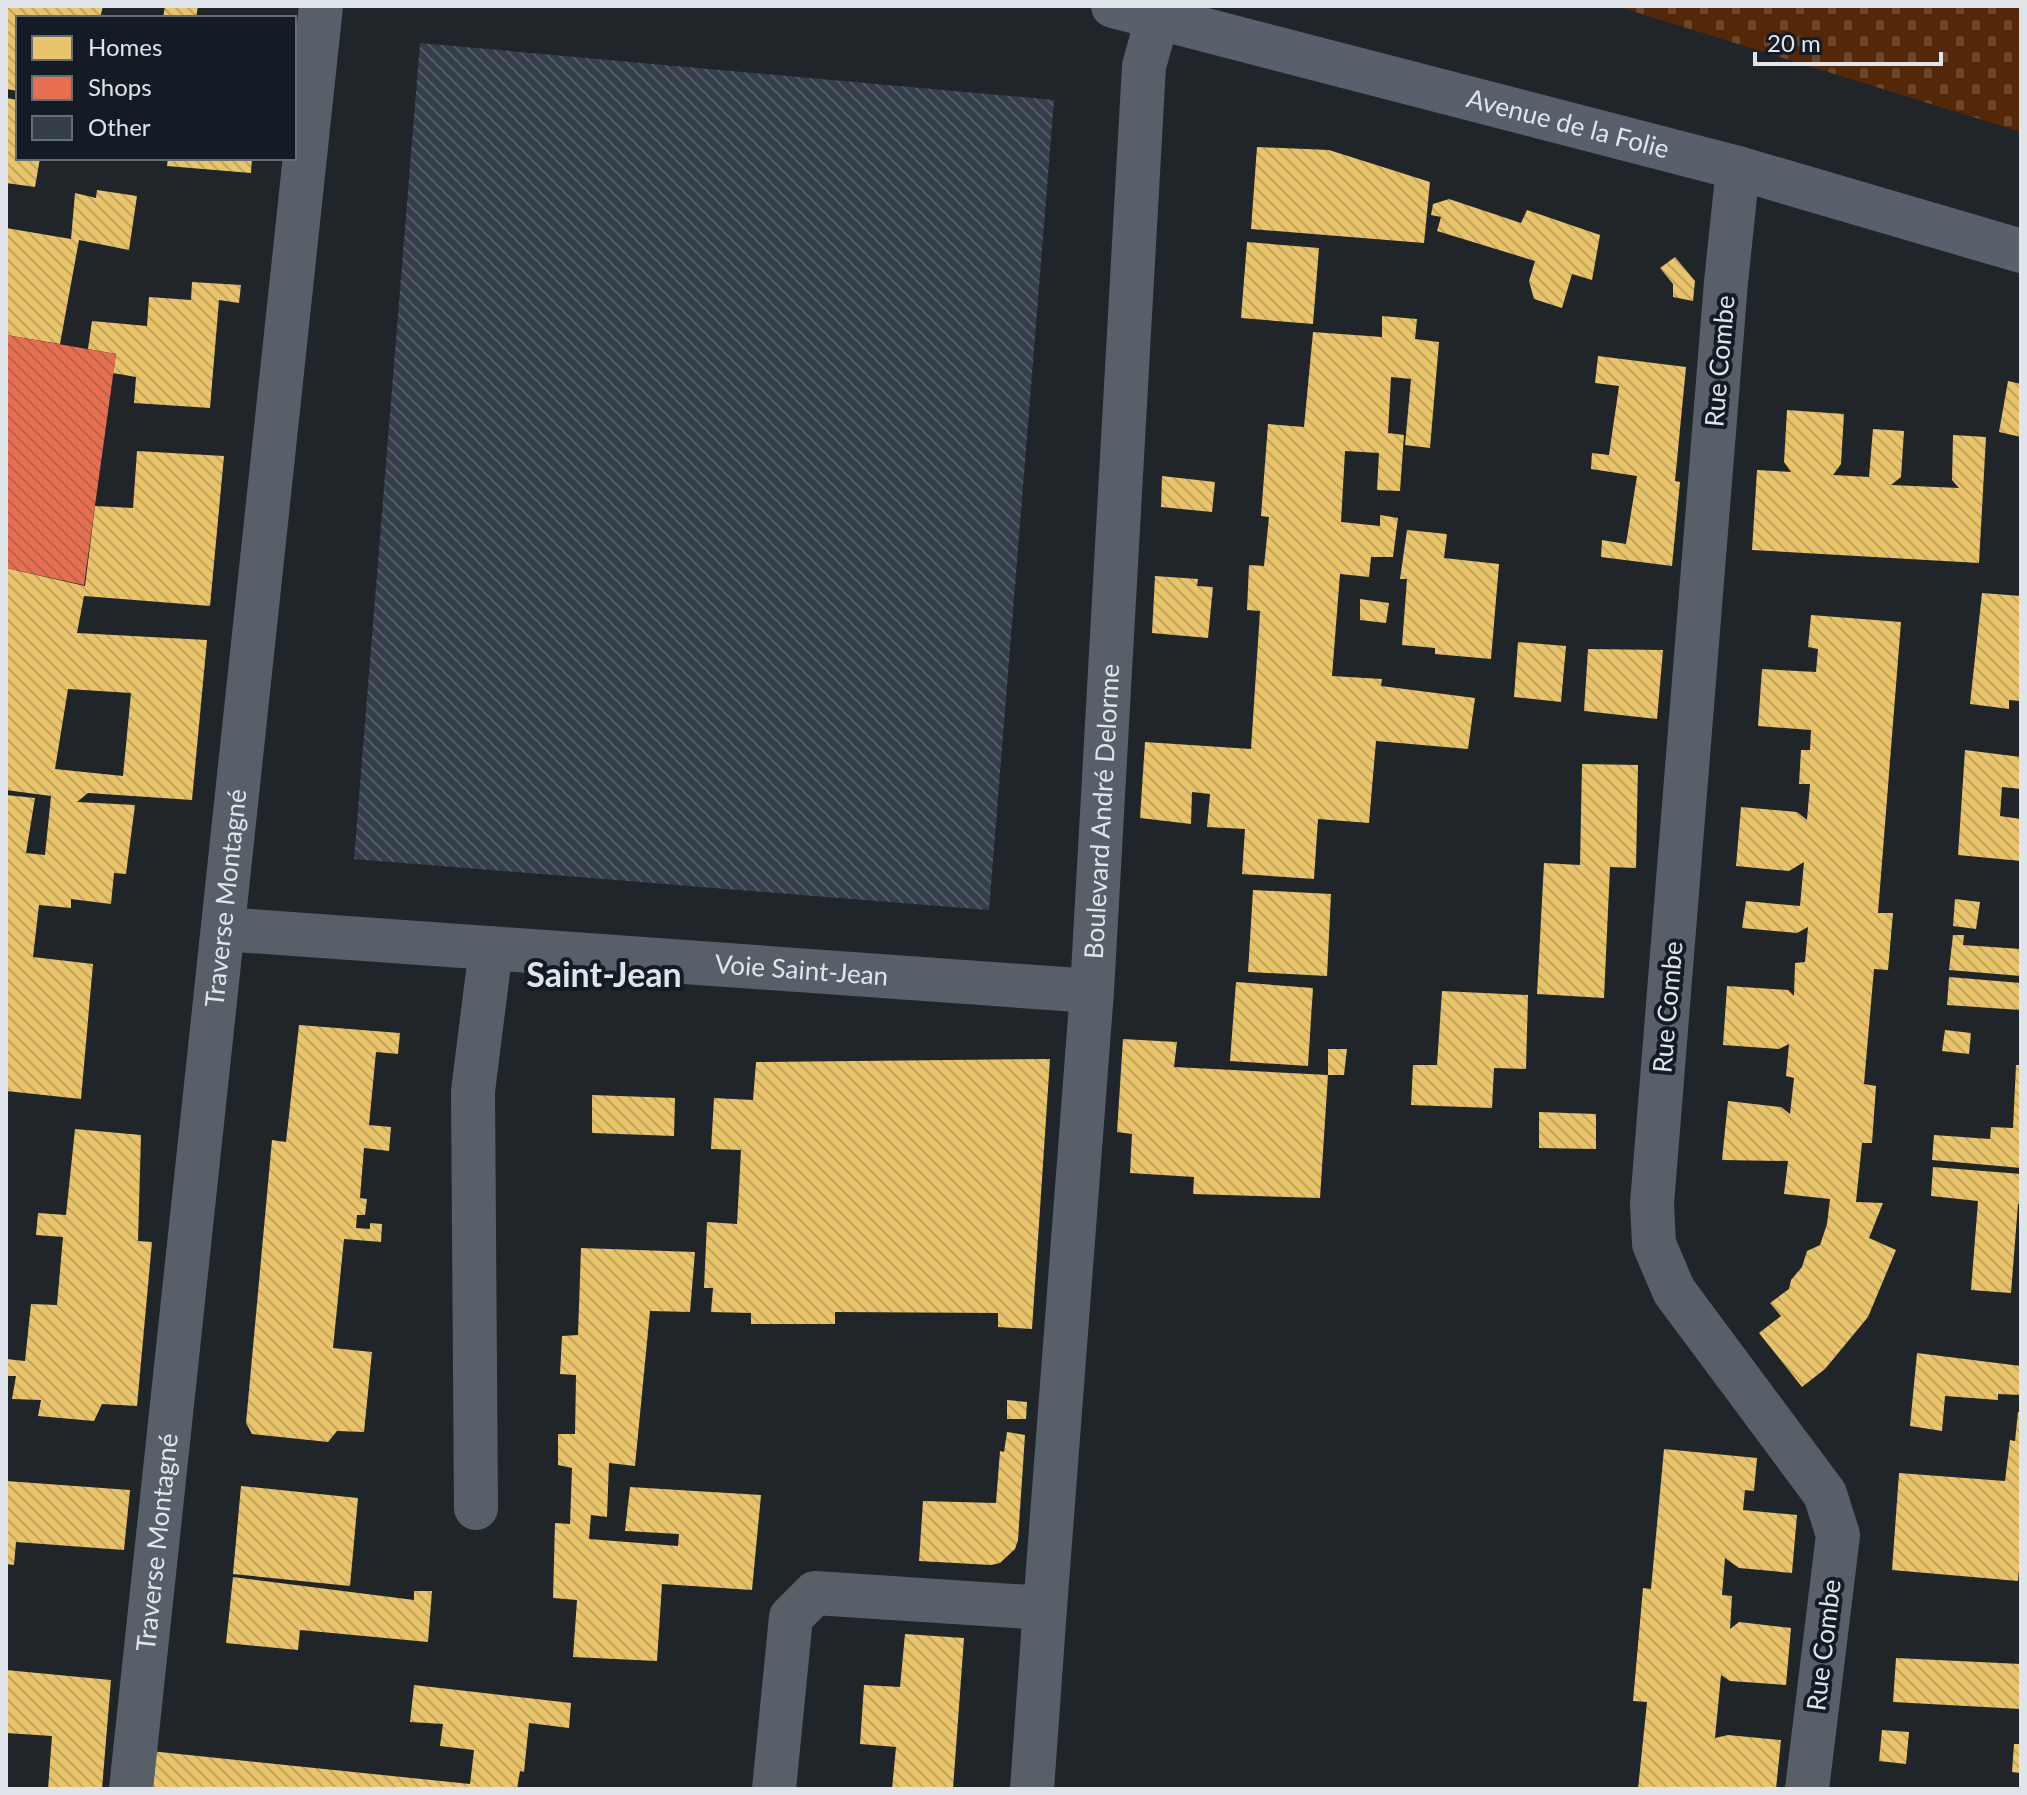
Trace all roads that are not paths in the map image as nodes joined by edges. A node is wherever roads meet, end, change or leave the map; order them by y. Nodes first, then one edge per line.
1 (321, 6) edge
2 (1113, 6) edge
3 (1158, 16) junction
4 (1738, 168) junction
5 (2021, 251) edge
6 (223, 929) junction
7 (491, 948) junction
8 (1092, 991) junction
9 (476, 1508) dead end
10 (1045, 1608) junction
11 (131, 1789) edge
12 (774, 1789) edge
13 (1032, 1789) edge
14 (1807, 1789) edge

1 - 6 street, Traverse Montagné
2 - 3 main road, Avenue de la Folie
3 - 4 main road, Avenue de la Folie
3 - 8 street, Boulevard André Delorme
4 - 5 main road, Avenue de la Folie
4 - 14 street, Rue Combe
6 - 7 street, Voie Saint-Jean
6 - 11 street, Traverse Montagné
7 - 8 street, Voie Saint-Jean
7 - 9 street
8 - 10 street, Boulevard André Delorme
10 - 12 street
10 - 13 street, Boulevard André Delorme

